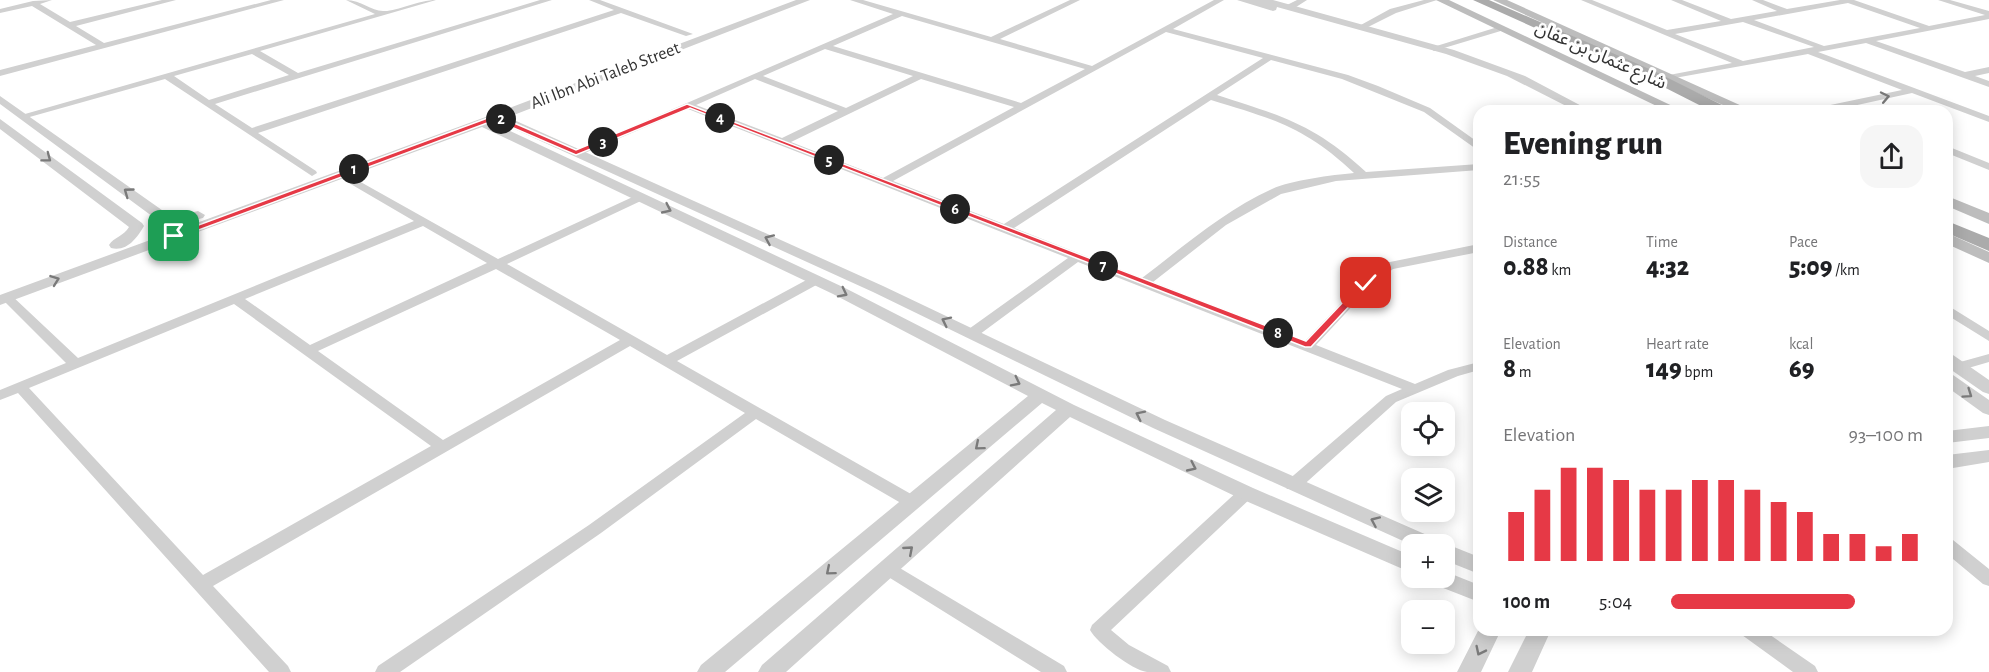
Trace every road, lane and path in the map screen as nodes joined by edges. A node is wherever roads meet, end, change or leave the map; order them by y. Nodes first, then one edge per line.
1 (48, 0) edge
2 (172, 0) edge
3 (280, 0) edge
4 (350, 0) edge
5 (432, 0) edge
6 (548, 0) edge
7 (593, 0) edge
8 (805, 0) edge
9 (854, 0) edge
10 (1076, 0) edge
11 (1220, 0) edge
12 (1242, 0) edge
13 (1262, 0) edge
14 (1303, 0) edge
15 (1433, 0) edge
16 (1441, 0) edge
17 (1460, 0) edge
18 (1479, 0) edge
19 (1498, 0) edge
20 (1585, 0) edge
21 (1675, 0) edge
22 (1756, 0) edge
23 (1847, 0) edge
24 (1942, 0) edge
25 (1960, 0) edge
26 (13, 1) edge
27 (775, 1) edge
28 (29, 2) edge
29 (0, 6) edge
30 (1290, 7) junction
31 (1989, 9) edge
32 (622, 10) junction
33 (0, 11) edge
34 (1787, 11) junction
35 (382, 14) junction
36 (900, 14) junction
37 (1989, 16) edge
38 (1744, 19) junction
39 (1730, 21) junction
40 (69, 25) junction
41 (1363, 26) junction
42 (1927, 27) junction
43 (1501, 28) junction
44 (1522, 28) junction
45 (1540, 28) junction
46 (1167, 30) junction
47 (1665, 33) junction
48 (689, 34) junction
49 (1864, 39) junction
50 (992, 40) junction
51 (103, 46) junction
52 (827, 47) junction
53 (1822, 47) junction
54 (1434, 48) junction
55 (253, 51) junction
56 (1806, 51) junction
57 (1270, 57) junction
58 (1740, 63) junction
59 (1093, 69) junction
60 (1989, 70) edge
61 (0, 73) edge
62 (166, 75) junction
63 (1964, 75) junction
64 (297, 76) junction
65 (920, 76) junction
66 (757, 77) junction
67 (1672, 77) junction
68 (1989, 84) edge
69 (1914, 90) junction
70 (1209, 96) junction
71 (0, 99) edge
72 (208, 103) junction
73 (1553, 105) edge
74 (1573, 105) edge
75 (1664, 105) edge
76 (1684, 105) edge
77 (1691, 105) edge
78 (1708, 105) edge
79 (1709, 105) edge
80 (1734, 105) edge
81 (1844, 105) edge
82 (1953, 105) edge
83 (1953, 105) edge
84 (690, 106) junction
85 (1023, 107) junction
86 (846, 111) junction
87 (23, 116) junction
88 (1989, 119) edge
89 (488, 120) junction
90 (0, 123) edge
91 (250, 132) junction
92 (782, 142) junction
93 (1473, 144) edge
94 (1953, 152) edge
95 (576, 153) junction
96 (1473, 167) edge
97 (1989, 167) edge
98 (312, 173) junction
99 (341, 174) junction
100 (1363, 176) junction
101 (885, 181) junction
102 (641, 197) junction
103 (1953, 205) edge
104 (198, 215) junction
105 (1953, 218) edge
106 (1989, 220) edge
107 (424, 221) junction
108 (1005, 228) junction
109 (1953, 230) edge
110 (116, 245) junction
111 (1988, 245) edge
112 (1955, 246) edge
113 (1473, 249) edge
114 (1078, 256) junction
115 (496, 262) junction
116 (816, 280) junction
117 (1145, 282) junction
118 (2, 295) edge
119 (235, 298) junction
120 (1953, 313) edge
121 (971, 334) junction
122 (1989, 337) edge
123 (630, 339) junction
124 (1308, 345) junction
125 (308, 351) junction
126 (1989, 358) edge
127 (666, 361) junction
128 (76, 364) junction
129 (1953, 367) edge
130 (1473, 368) edge
131 (1953, 369) edge
132 (1953, 370) edge
133 (20, 387) junction
134 (1416, 388) junction
135 (1989, 388) edge
136 (0, 395) edge
137 (1040, 395) junction
138 (1989, 409) edge
139 (1068, 410) junction
140 (756, 412) junction
141 (1989, 432) edge
142 (1953, 436) edge
143 (442, 447) junction
144 (1989, 456) edge
145 (1953, 461) edge
146 (1293, 485) junction
147 (1246, 493) junction
148 (912, 502) junction
149 (1406, 534) edge
150 (1953, 549) edge
151 (1455, 556) edge
152 (1401, 560) edge
153 (1473, 563) edge
154 (888, 568) junction
155 (1989, 579) edge
156 (201, 584) junction
157 (1455, 584) edge
158 (1473, 591) edge
159 (1487, 636) edge
160 (1537, 636) edge
161 (1757, 636) edge
162 (281, 672) edge
163 (385, 672) edge
164 (709, 672) edge
165 (770, 672) edge
166 (1057, 672) edge
167 (1161, 672) edge
168 (1469, 672) edge
169 (1520, 672) edge
170 (1808, 672) edge

1 - 28 street
2 - 40 street
3 - 51 street
4 - 35 street
5 - 35 street
6 - 64 street
7 - 32 street
8 - 89 street, Ali Ibn Abi Taleb Street
9 - 36 street
10 - 50 street
11 - 46 street
12 - 73 street
13 - 30 street
14 - 30 street
15 - 41 street
16 - 43 main road
17 - 44 main road, شارع عثمان بن عفان
18 - 45 main road, شارع عثمان بن عفان
19 - 67 main road
20 - 47 street
21 - 39 street
22 - 34 street
23 - 34 street
23 - 42 street
24 - 37 street
25 - 31 street
26 - 28 street
26 - 29 street
27 - 48 street, Ali Ibn Abi Taleb Street
28 - 33 street
28 - 40 street
30 - 41 street
32 - 48 street
32 - 91 street
34 - 38 street
35 - 55 street
36 - 50 street
36 - 52 street
37 - 42 street
38 - 39 street
38 - 53 street
39 - 47 street
40 - 51 street
41 - 54 street
42 - 49 street
43 - 54 street
43 - 75 main road
44 - 45 main road
44 - 76 main road, شارع عثمان بن عفان
45 - 79 main road, شارع عثمان بن عفان
46 - 57 street
46 - 59 street
47 - 58 street
48 - 98 street, Ali Ibn Abi Taleb Street
49 - 53 street
49 - 63 street
50 - 59 street
51 - 61 street
52 - 65 street
52 - 66 street
53 - 56 street
54 - 74 street
55 - 62 street
55 - 64 street
56 - 58 street
56 - 69 street
57 - 70 street
57 - 93 street
58 - 67 street
59 - 85 street
60 - 63 street
62 - 72 street
62 - 87 street
63 - 68 street
64 - 72 street
65 - 85 street
65 - 86 street
66 - 84 street
66 - 86 street
67 - 80 main road
81 -> 69 street
69 - 82 street
70 - 100 street
70 - 108 street
71 - 87 street
72 - 91 street
77 - 78 main road
83 - 88 street
84 - 92 street
84 - 95 street
85 - 101 street
86 - 92 street
104 -> 87 street
89 - 95 street
89 - 99 street, Ali Ibn Abi Taleb Street
89 - 102 street
90 -> 110 street
91 - 98 street
92 - 101 street
94 - 97 street
121 -> 95 street
96 - 100 street
98 - 104 street, Ali Ibn Abi Taleb Street
99 - 107 street
118 -> 99 street, Ali Ibn Abi Taleb Street
100 - 117 street
101 - 108 street
102 - 115 street
102 -> 116 street
103 - 106 main road
104 - 110 street, Ali Ibn Abi Taleb Street
105 - 111 main road
107 - 115 street
107 - 119 street
108 - 114 street
109 - 111 main road
110 - 118 street, Ali Ibn Abi Taleb Street
111 - 112 main road
113 - 124 street
114 - 117 street
114 - 121 street
115 - 123 street
115 - 125 street
116 - 127 street
116 -> 137 street
117 - 124 street
118 - 128 street
119 - 125 street
119 - 128 street
120 - 122 street
146 -> 121 street
123 - 127 street
123 - 143 street
124 - 134 street
125 - 143 street
126 - 129 street
127 - 140 street
128 - 133 street
130 - 134 street
131 - 135 street
132 -> 138 street
133 - 136 street
133 - 156 street
134 - 146 street
137 - 139 street
137 -> 148 street
139 -> 147 street
154 -> 139 street
140 - 148 street
140 - 163 street
141 - 142 street
143 - 156 street
144 - 145 street
149 -> 146 street
147 - 152 street
147 - 167 street
148 -> 164 street
150 - 155 street
151 - 153 street
154 - 165 street
154 - 166 street
156 - 162 street
157 - 158 street
159 -> 168 street
160 - 169 street
161 - 170 street

